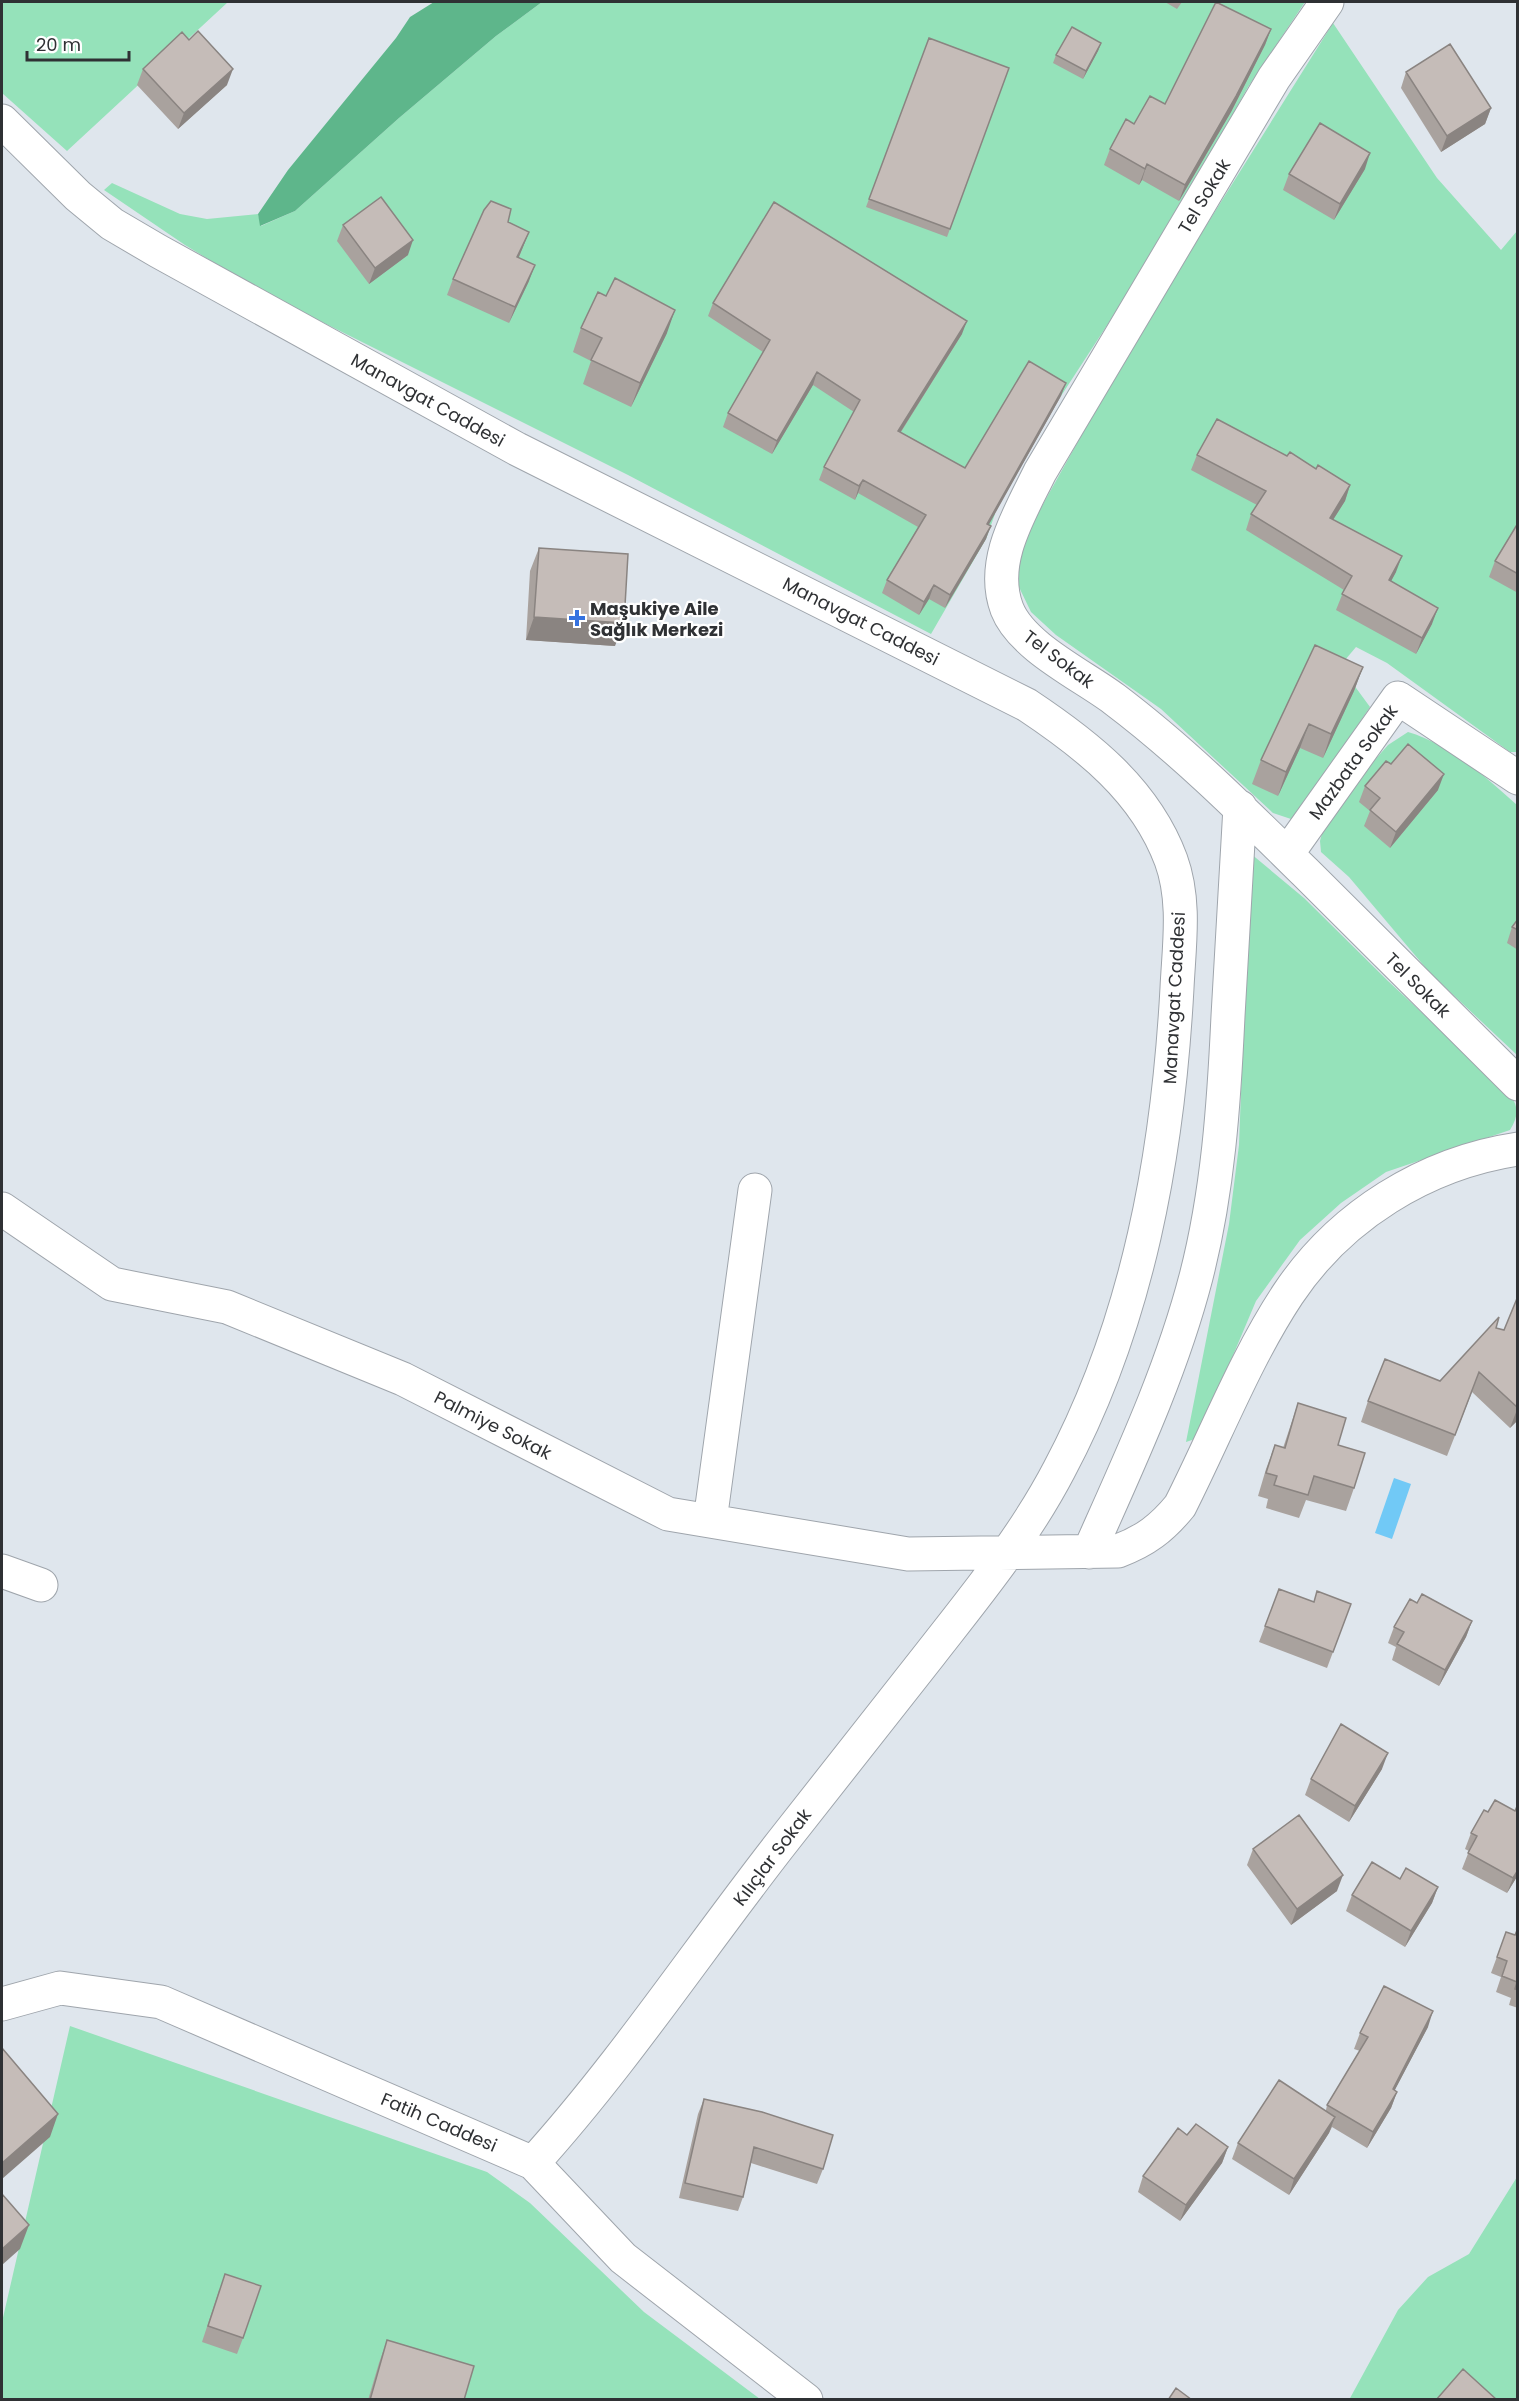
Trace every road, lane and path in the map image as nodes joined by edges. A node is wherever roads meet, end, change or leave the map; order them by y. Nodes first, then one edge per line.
1 (1327, 2) edge
2 (2, 121) edge
3 (1518, 778) edge
4 (1240, 807) junction
5 (1287, 854) junction
6 (1518, 1084) edge
7 (1518, 1149) edge
8 (755, 1190) dead end
9 (2, 1209) edge
10 (710, 1521) junction
11 (1011, 1551) junction
12 (1089, 1552) junction
13 (2, 1571) edge
14 (41, 1585) dead end
15 (2, 2004) edge
16 (533, 2163) junction
17 (806, 2400) edge

1 - 4 street, Tel Sokak
2 - 11 street, Manavgat Caddesi
3 - 5 street, Mazbata Sokak
4 - 5 street, Tel Sokak
4 - 12 street
5 - 6 street, Tel Sokak
7 - 12 street
8 - 10 street
9 - 10 street, Palmiye Sokak
10 - 11 street, Palmiye Sokak
11 - 12 street
11 - 16 street, Kılıçlar Sokak
13 - 14 street
15 - 16 street, Fatih Caddesi
16 - 17 street, Fatih Caddesi

